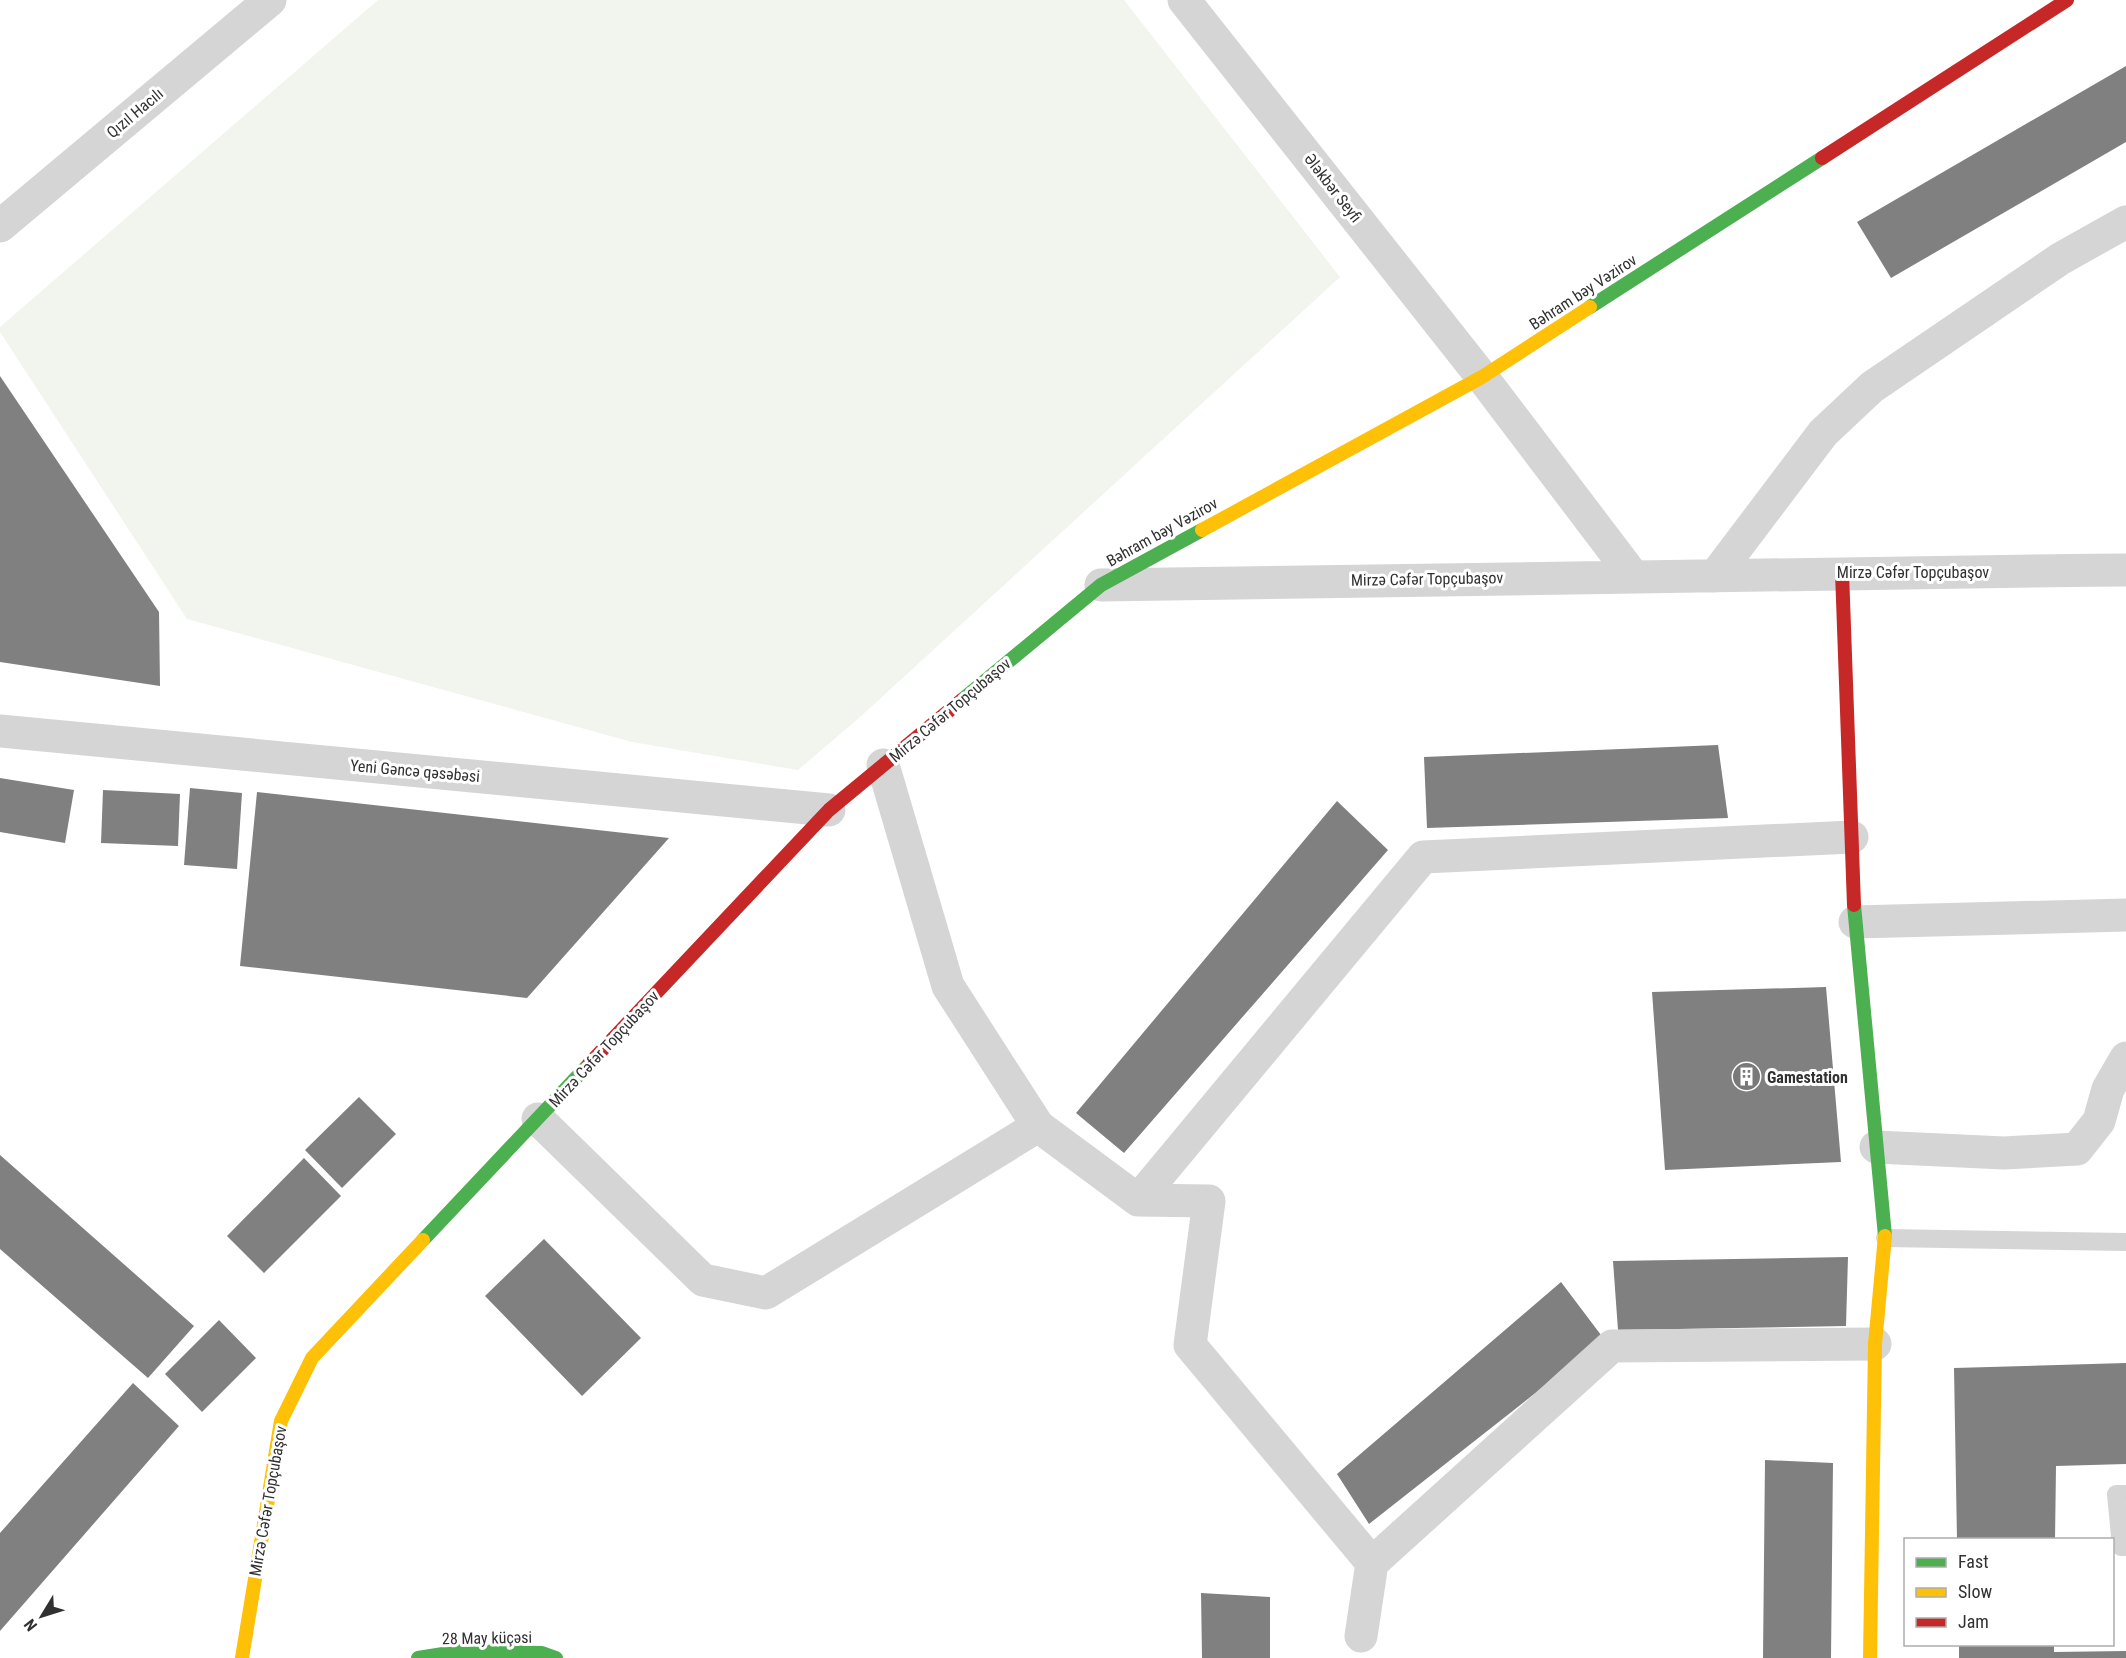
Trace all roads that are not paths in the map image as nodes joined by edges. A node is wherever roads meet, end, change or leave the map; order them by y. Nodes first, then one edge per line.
1 (270, 0) edge
2 (1184, 0) edge
3 (2067, 0) edge
4 (2126, 222) edge
5 (0, 226) edge
6 (1482, 377) junction
7 (2126, 570) edge
8 (1842, 572) junction
9 (1633, 576) junction
10 (1715, 576) junction
11 (1101, 585) junction
12 (0, 731) edge
13 (883, 765) junction
14 (829, 810) junction
15 (1852, 837) junction
16 (2126, 915) edge
17 (1855, 922) junction
18 (2126, 1058) edge
19 (538, 1119) junction
20 (1038, 1126) junction
21 (1876, 1147) junction
22 (1138, 1200) junction
23 (1885, 1238) junction
24 (2126, 1242) edge
25 (1875, 1344) junction
26 (2126, 1494) edge
27 (2126, 1547) edge
28 (1372, 1563) junction
29 (1361, 1636) dead end
30 (548, 1656) edge
31 (242, 1658) edge
32 (418, 1658) edge
33 (1870, 1658) edge

1 - 5 street, Qızıl Hacılı
2 - 6 street, Ələkbər Seyfi
3 - 6 street, Bəhram bəy Vəzirov
4 - 10 street
6 - 9 street, Ələkbər Seyfi
6 - 11 street, Bəhram bəy Vəzirov
7 - 8 street, Mirzə Cəfər Topçubaşov
8 - 10 street, Mirzə Cəfər Topçubaşov
8 - 15 street
9 - 10 street, Mirzə Cəfər Topçubaşov
9 - 11 street, Mirzə Cəfər Topçubaşov
11 - 13 street, Mirzə Cəfər Topçubaşov
12 - 14 street, Yeni Gəncə qəsəbəsi
13 - 14 street, Mirzə Cəfər Topçubaşov
13 - 20 street
14 - 19 street, Mirzə Cəfər Topçubaşov
15 - 17 street
15 - 22 street
16 - 17 street
17 - 21 street
18 - 21 street
19 - 20 street
19 - 31 street, Mirzə Cəfər Topçubaşov
20 - 22 street
21 - 23 street
22 - 28 street
23 - 24 lane
23 - 25 street
25 - 28 street
25 - 33 street
26 - 27 lane
28 - 29 street
30 - 32 street, 28 May küçəsi

